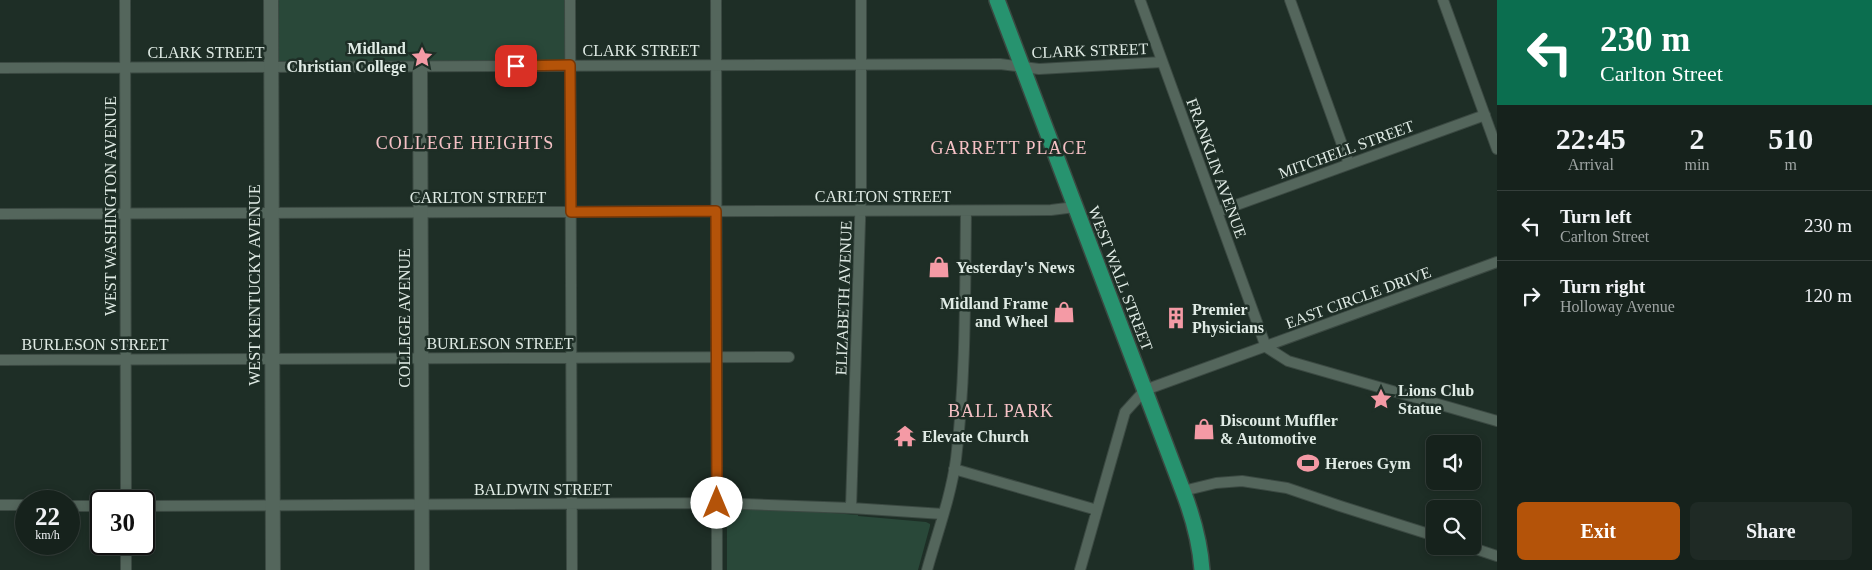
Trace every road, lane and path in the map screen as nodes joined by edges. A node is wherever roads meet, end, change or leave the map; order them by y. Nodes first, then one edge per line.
1 (125, 0) edge
2 (271, 0) edge
3 (570, 0) edge
4 (716, 0) edge
5 (862, 0) edge
6 (997, 0) edge
7 (1140, 0) edge
8 (1290, 0) edge
9 (1443, 0) edge
10 (1162, 62) junction
11 (861, 64) junction
12 (570, 65) junction
13 (716, 65) junction
14 (271, 66) junction
15 (420, 66) junction
16 (125, 67) junction
17 (1023, 67) junction
18 (0, 68) edge
19 (1485, 115) junction
20 (1497, 149) edge
21 (1349, 164) junction
22 (1075, 207) junction
23 (716, 211) junction
24 (861, 211) junction
25 (966, 211) junction
26 (420, 212) junction
27 (571, 212) junction
28 (1217, 212) junction
29 (125, 213) junction
30 (271, 213) junction
31 (0, 214) edge
32 (1497, 262) edge
33 (1266, 347) junction
34 (790, 357) dead end
35 (421, 358) junction
36 (571, 358) junction
37 (717, 358) junction
38 (126, 359) junction
39 (271, 359) junction
40 (0, 360) edge
41 (1144, 390) junction
42 (1497, 421) edge
43 (954, 469) junction
44 (126, 490) edge
45 (1183, 491) junction
46 (717, 503) junction
47 (272, 504) junction
48 (422, 504) junction
49 (572, 504) junction
50 (0, 505) edge
51 (15, 505) edge
52 (155, 506) edge
53 (851, 508) junction
54 (1097, 510) junction
55 (942, 514) junction
56 (1426, 533) edge
57 (1481, 551) edge
58 (126, 555) edge
59 (1497, 556) edge
60 (126, 570) edge
61 (272, 570) edge
62 (422, 570) edge
63 (572, 570) edge
64 (717, 570) edge
65 (927, 570) edge
66 (1080, 570) edge
67 (1202, 570) edge

1 - 16 street, WEST WASHINGTON AVENUE
2 - 14 street, WEST KENTUCKY AVENUE
3 - 12 street
4 - 13 street
5 - 11 street, ELIZABETH AVENUE
6 - 17 main road, WEST WALL STREET
7 - 10 street, FRANKLIN AVENUE
8 - 21 street
9 - 19 street
10 - 17 street, CLARK STREET
10 - 28 street, FRANKLIN AVENUE
11 - 13 street, CLARK STREET
11 - 17 street, CLARK STREET
11 - 24 street, ELIZABETH AVENUE
12 - 13 street, CLARK STREET
12 - 15 street, CLARK STREET
12 - 27 street
13 - 23 street
14 - 15 street, CLARK STREET
14 - 16 street, CLARK STREET
14 - 30 street, WEST KENTUCKY AVENUE
15 - 26 street, COLLEGE AVENUE
16 - 18 street, CLARK STREET
16 - 29 street, WEST WASHINGTON AVENUE
17 - 22 main road, WEST WALL STREET
19 - 20 street
19 - 21 street, MITCHELL STREET
21 - 28 street, MITCHELL STREET
22 - 25 street, CARLTON STREET
22 - 41 main road, WEST WALL STREET
23 - 24 street, CARLTON STREET
23 - 27 street, CARLTON STREET
23 - 37 street
24 - 25 street, CARLTON STREET
24 - 53 street, ELIZABETH AVENUE
25 - 43 street
26 - 27 street, CARLTON STREET
26 - 30 street, CARLTON STREET
26 - 35 street, COLLEGE AVENUE
27 - 36 street
28 - 33 street, FRANKLIN AVENUE
29 - 30 street, CARLTON STREET
29 - 31 street, CARLTON STREET
29 - 38 street, WEST WASHINGTON AVENUE
30 - 39 street, WEST KENTUCKY AVENUE
32 - 33 street, EAST CIRCLE DRIVE
33 - 41 street, EAST CIRCLE DRIVE
33 - 42 street
34 - 37 street, BURLESON STREET
35 - 36 street, BURLESON STREET
35 - 39 street, BURLESON STREET
35 - 48 street, COLLEGE AVENUE
36 - 37 street, BURLESON STREET
36 - 49 street
37 - 46 street
38 - 39 street, BURLESON STREET
38 - 40 street, BURLESON STREET
38 - 44 street, WEST WASHINGTON AVENUE
39 - 47 street, WEST KENTUCKY AVENUE
41 - 45 main road, WEST WALL STREET
41 - 54 street
43 - 54 street
43 - 55 street
45 - 56 street
45 - 67 main road, WEST WALL STREET
46 - 49 street, BALDWIN STREET
46 - 53 street, BALDWIN STREET
46 - 64 street
47 - 48 street, BALDWIN STREET
47 - 52 street, BALDWIN STREET
47 - 61 street, WEST KENTUCKY AVENUE
48 - 49 street, BALDWIN STREET
48 - 62 street, COLLEGE AVENUE
49 - 63 street
50 - 51 street
53 - 55 street, BALDWIN STREET
54 - 66 street
55 - 65 street
57 - 59 street
58 - 60 street

